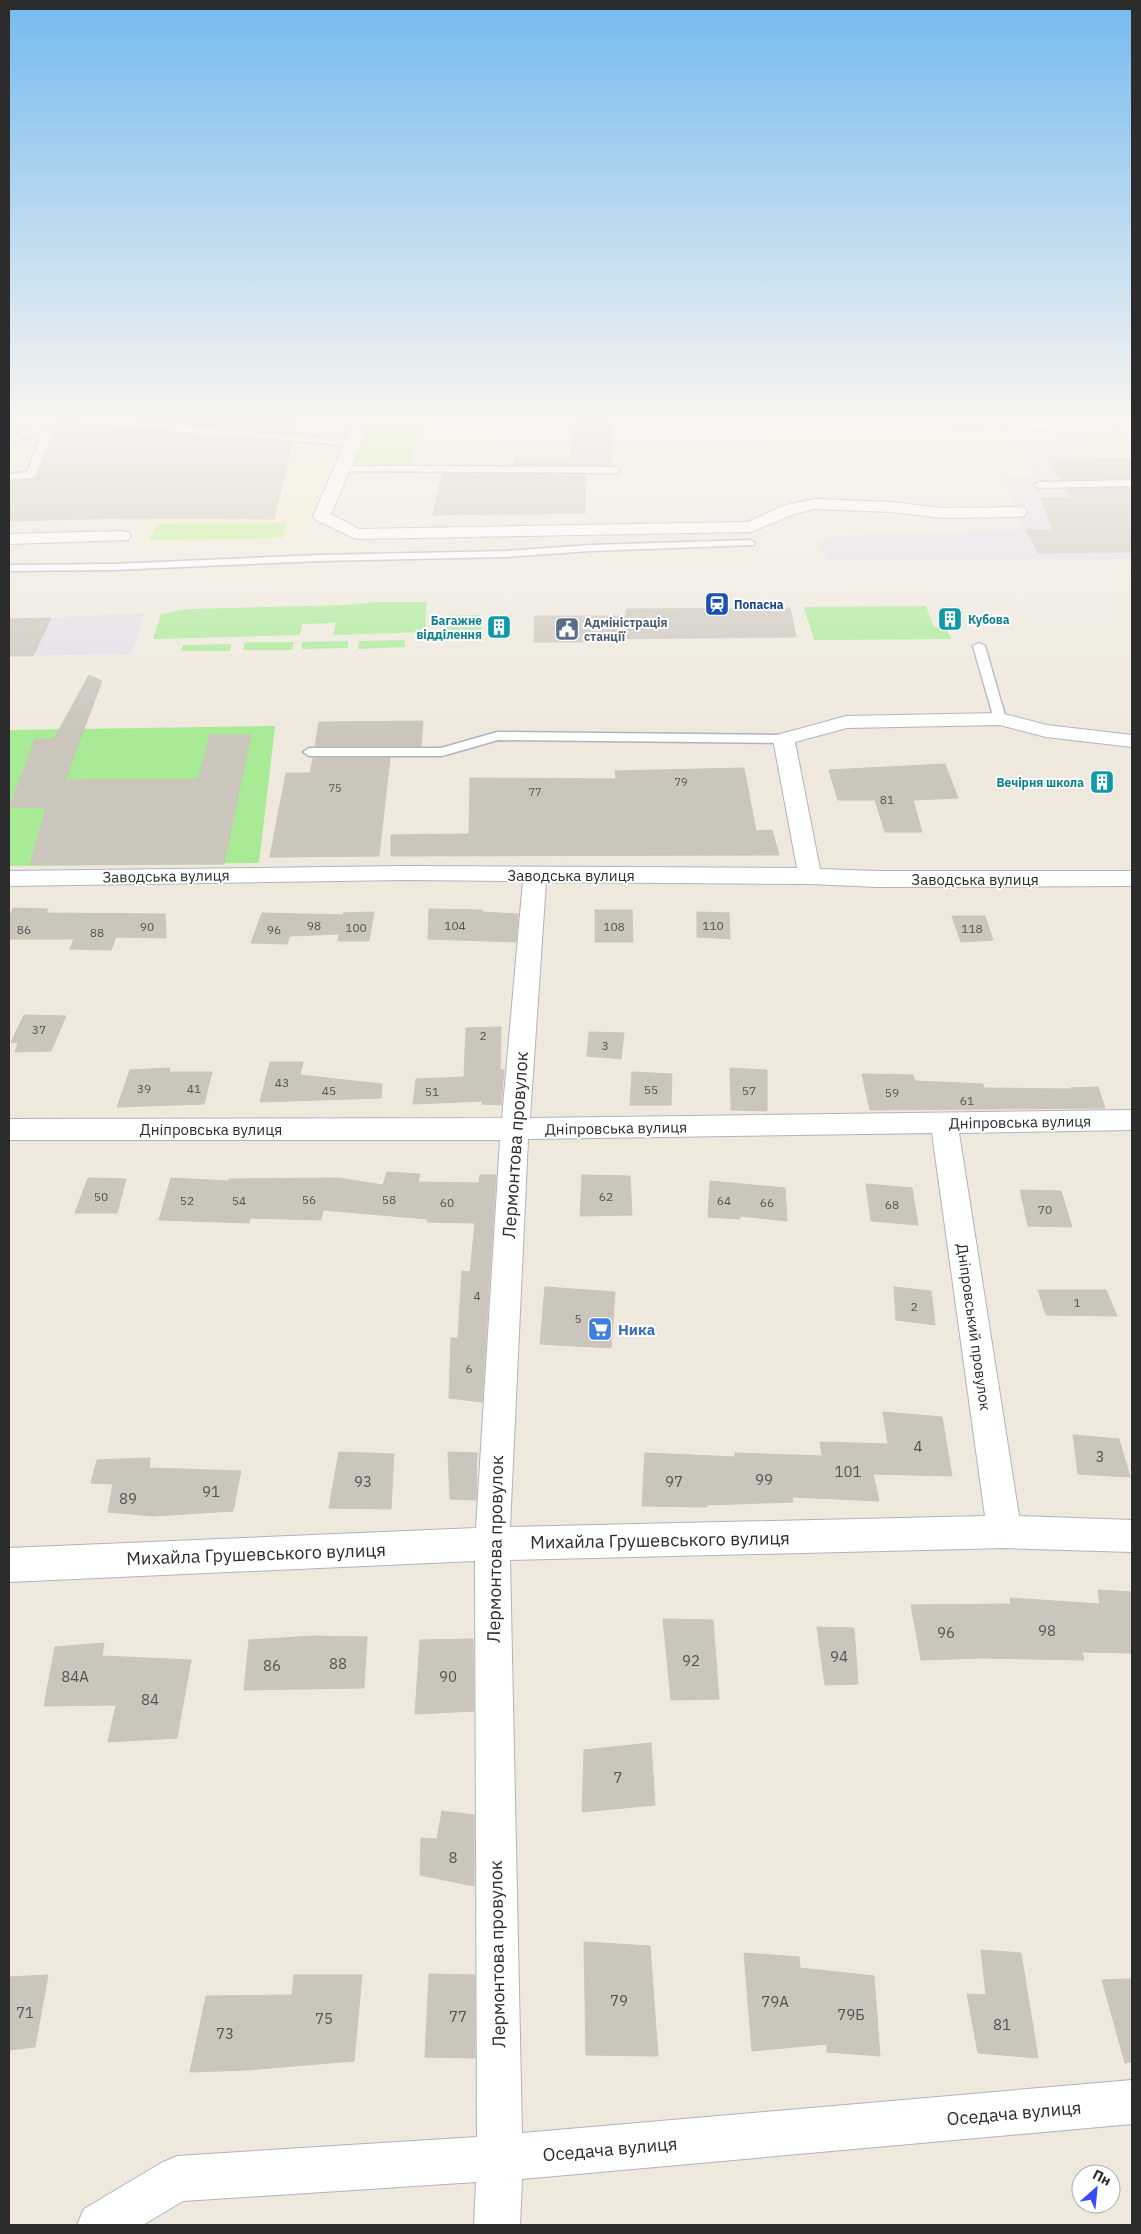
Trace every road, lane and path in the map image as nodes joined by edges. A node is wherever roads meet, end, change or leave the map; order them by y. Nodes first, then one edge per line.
1 (338, 524) edge
2 (757, 524) edge
3 (122, 536) dead end
4 (9, 539) edge
5 (750, 543) dead end
6 (9, 568) edge
7 (979, 646) dead end
8 (1000, 719) junction
9 (784, 739) junction
10 (1132, 741) edge
11 (309, 752) dead end
12 (535, 875) junction
13 (810, 876) junction
14 (9, 878) edge
15 (1132, 879) edge
16 (1132, 1120) edge
17 (944, 1123) junction
18 (9, 1129) edge
19 (515, 1129) junction
20 (1004, 1532) junction
21 (1132, 1536) edge
22 (492, 1544) junction
23 (9, 1565) edge
24 (1132, 2102) edge
25 (500, 2158) junction
26 (100, 2225) edge
27 (497, 2225) edge

1 - 2 street
3 - 4 street
5 - 6 lane
7 - 8 lane
8 - 9 street
8 - 10 street
9 - 11 lane
9 - 13 street
12 - 13 street, Заводська вулиця
12 - 14 street, Заводська вулиця
12 - 19 street, Лермонтова провулок
13 - 15 street, Заводська вулиця
16 - 17 street, Дніпровська вулиця
17 - 19 street, Дніпровська вулиця
17 - 20 street, Дніпровський провулок
18 - 19 street, Дніпровська вулиця
19 - 22 street, Лермонтова провулок
20 - 21 street, Михайла Грушевського вулиця
20 - 22 street, Михайла Грушевського вулиця
22 - 23 street, Михайла Грушевського вулиця
22 - 25 street, Лермонтова провулок
24 - 25 street, Оседача вулиця
25 - 26 street, Оседача вулиця
25 - 27 street, Лермонтова провулок

